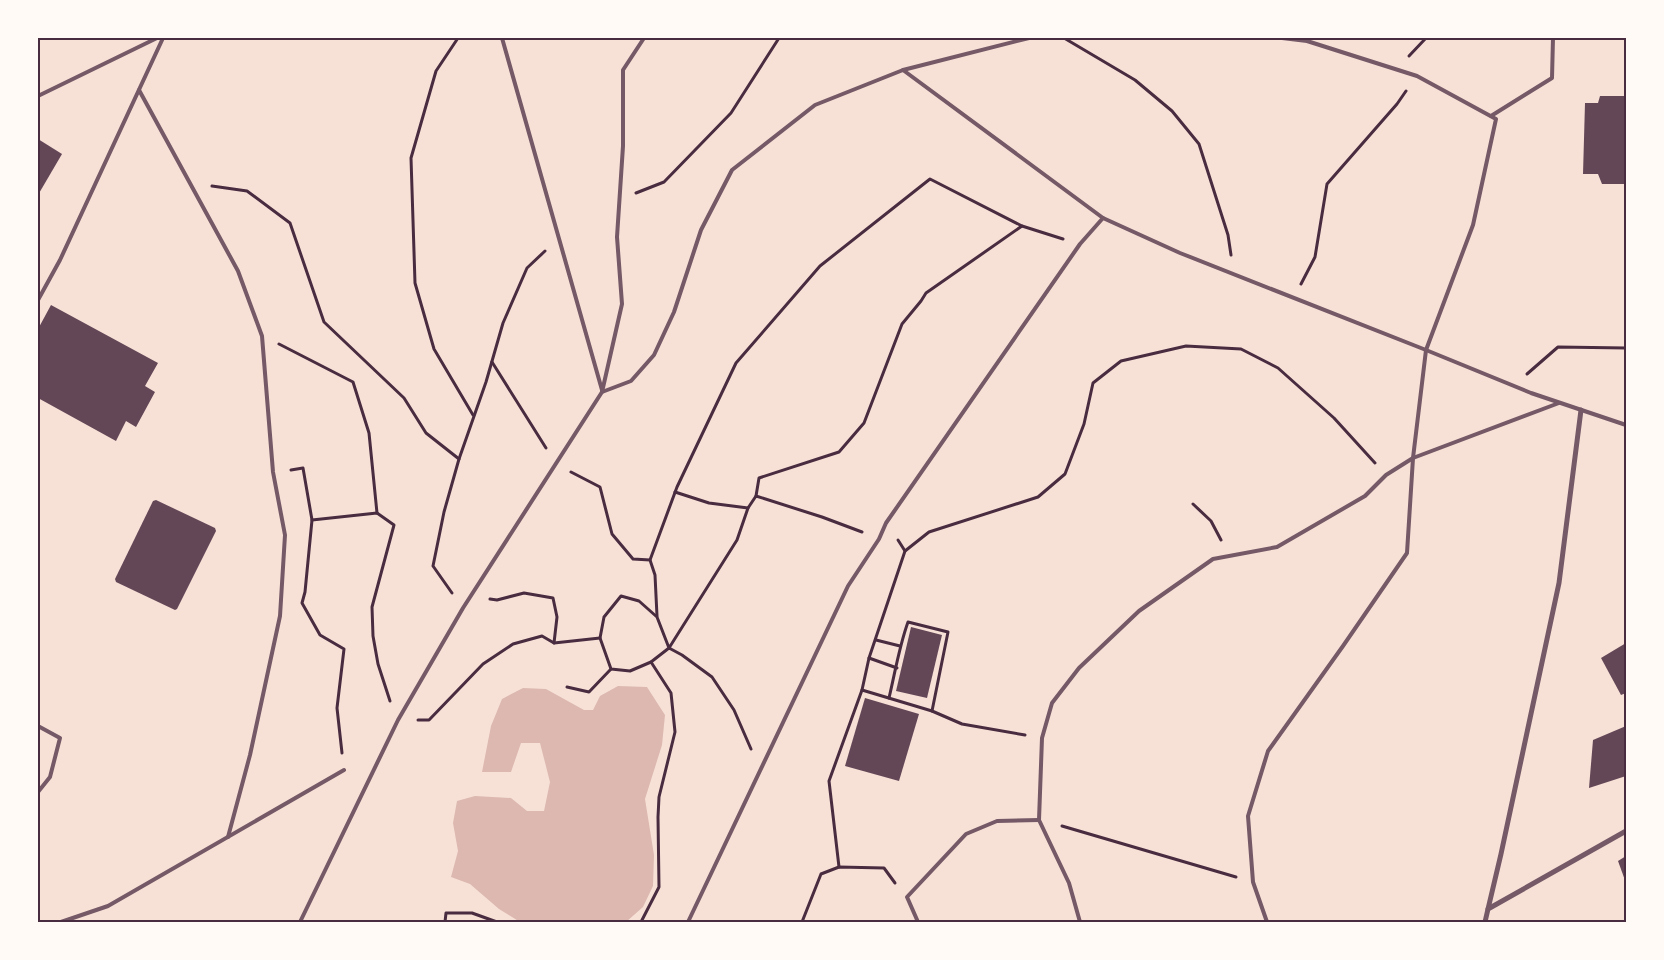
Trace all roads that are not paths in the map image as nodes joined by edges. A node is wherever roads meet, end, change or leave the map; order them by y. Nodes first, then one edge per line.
1 (157, 38) edge
2 (163, 38) edge
3 (502, 38) edge
4 (644, 38) edge
5 (1029, 38) edge
6 (1282, 38) edge
7 (1553, 38) edge
8 (903, 70) junction
9 (139, 90) junction
10 (38, 96) edge
11 (1491, 116) junction
12 (1103, 218) junction
13 (38, 300) edge
14 (1426, 350) junction
15 (602, 392) junction
16 (1559, 403) junction
17 (1581, 410) junction
18 (1626, 425) edge
19 (1413, 458) junction
20 (38, 726) edge
21 (344, 770) road end
22 (38, 792) edge
23 (1039, 820) junction
24 (1626, 831) edge
25 (228, 837) junction
26 (1488, 909) junction
27 (61, 922) edge
28 (300, 922) edge
29 (688, 922) edge
30 (918, 922) edge
31 (1080, 922) edge
32 (1267, 922) edge
33 (1485, 922) edge

1 - 10 lane
2 - 9 lane
3 - 15 lane
4 - 15 lane
5 - 8 lane
6 - 11 lane
7 - 11 lane
8 - 12 lane
8 - 15 lane
9 - 13 lane
9 - 25 lane
11 - 14 lane
12 - 14 lane
12 - 29 lane
14 - 16 lane
14 - 19 lane
15 - 28 lane
16 - 17 lane
16 - 19 lane
17 - 18 lane
17 - 26 street
19 - 23 lane
19 - 32 lane
20 - 22 lane
21 - 25 lane
23 - 30 lane
23 - 31 lane
24 - 26 street
25 - 27 lane
26 - 33 street

